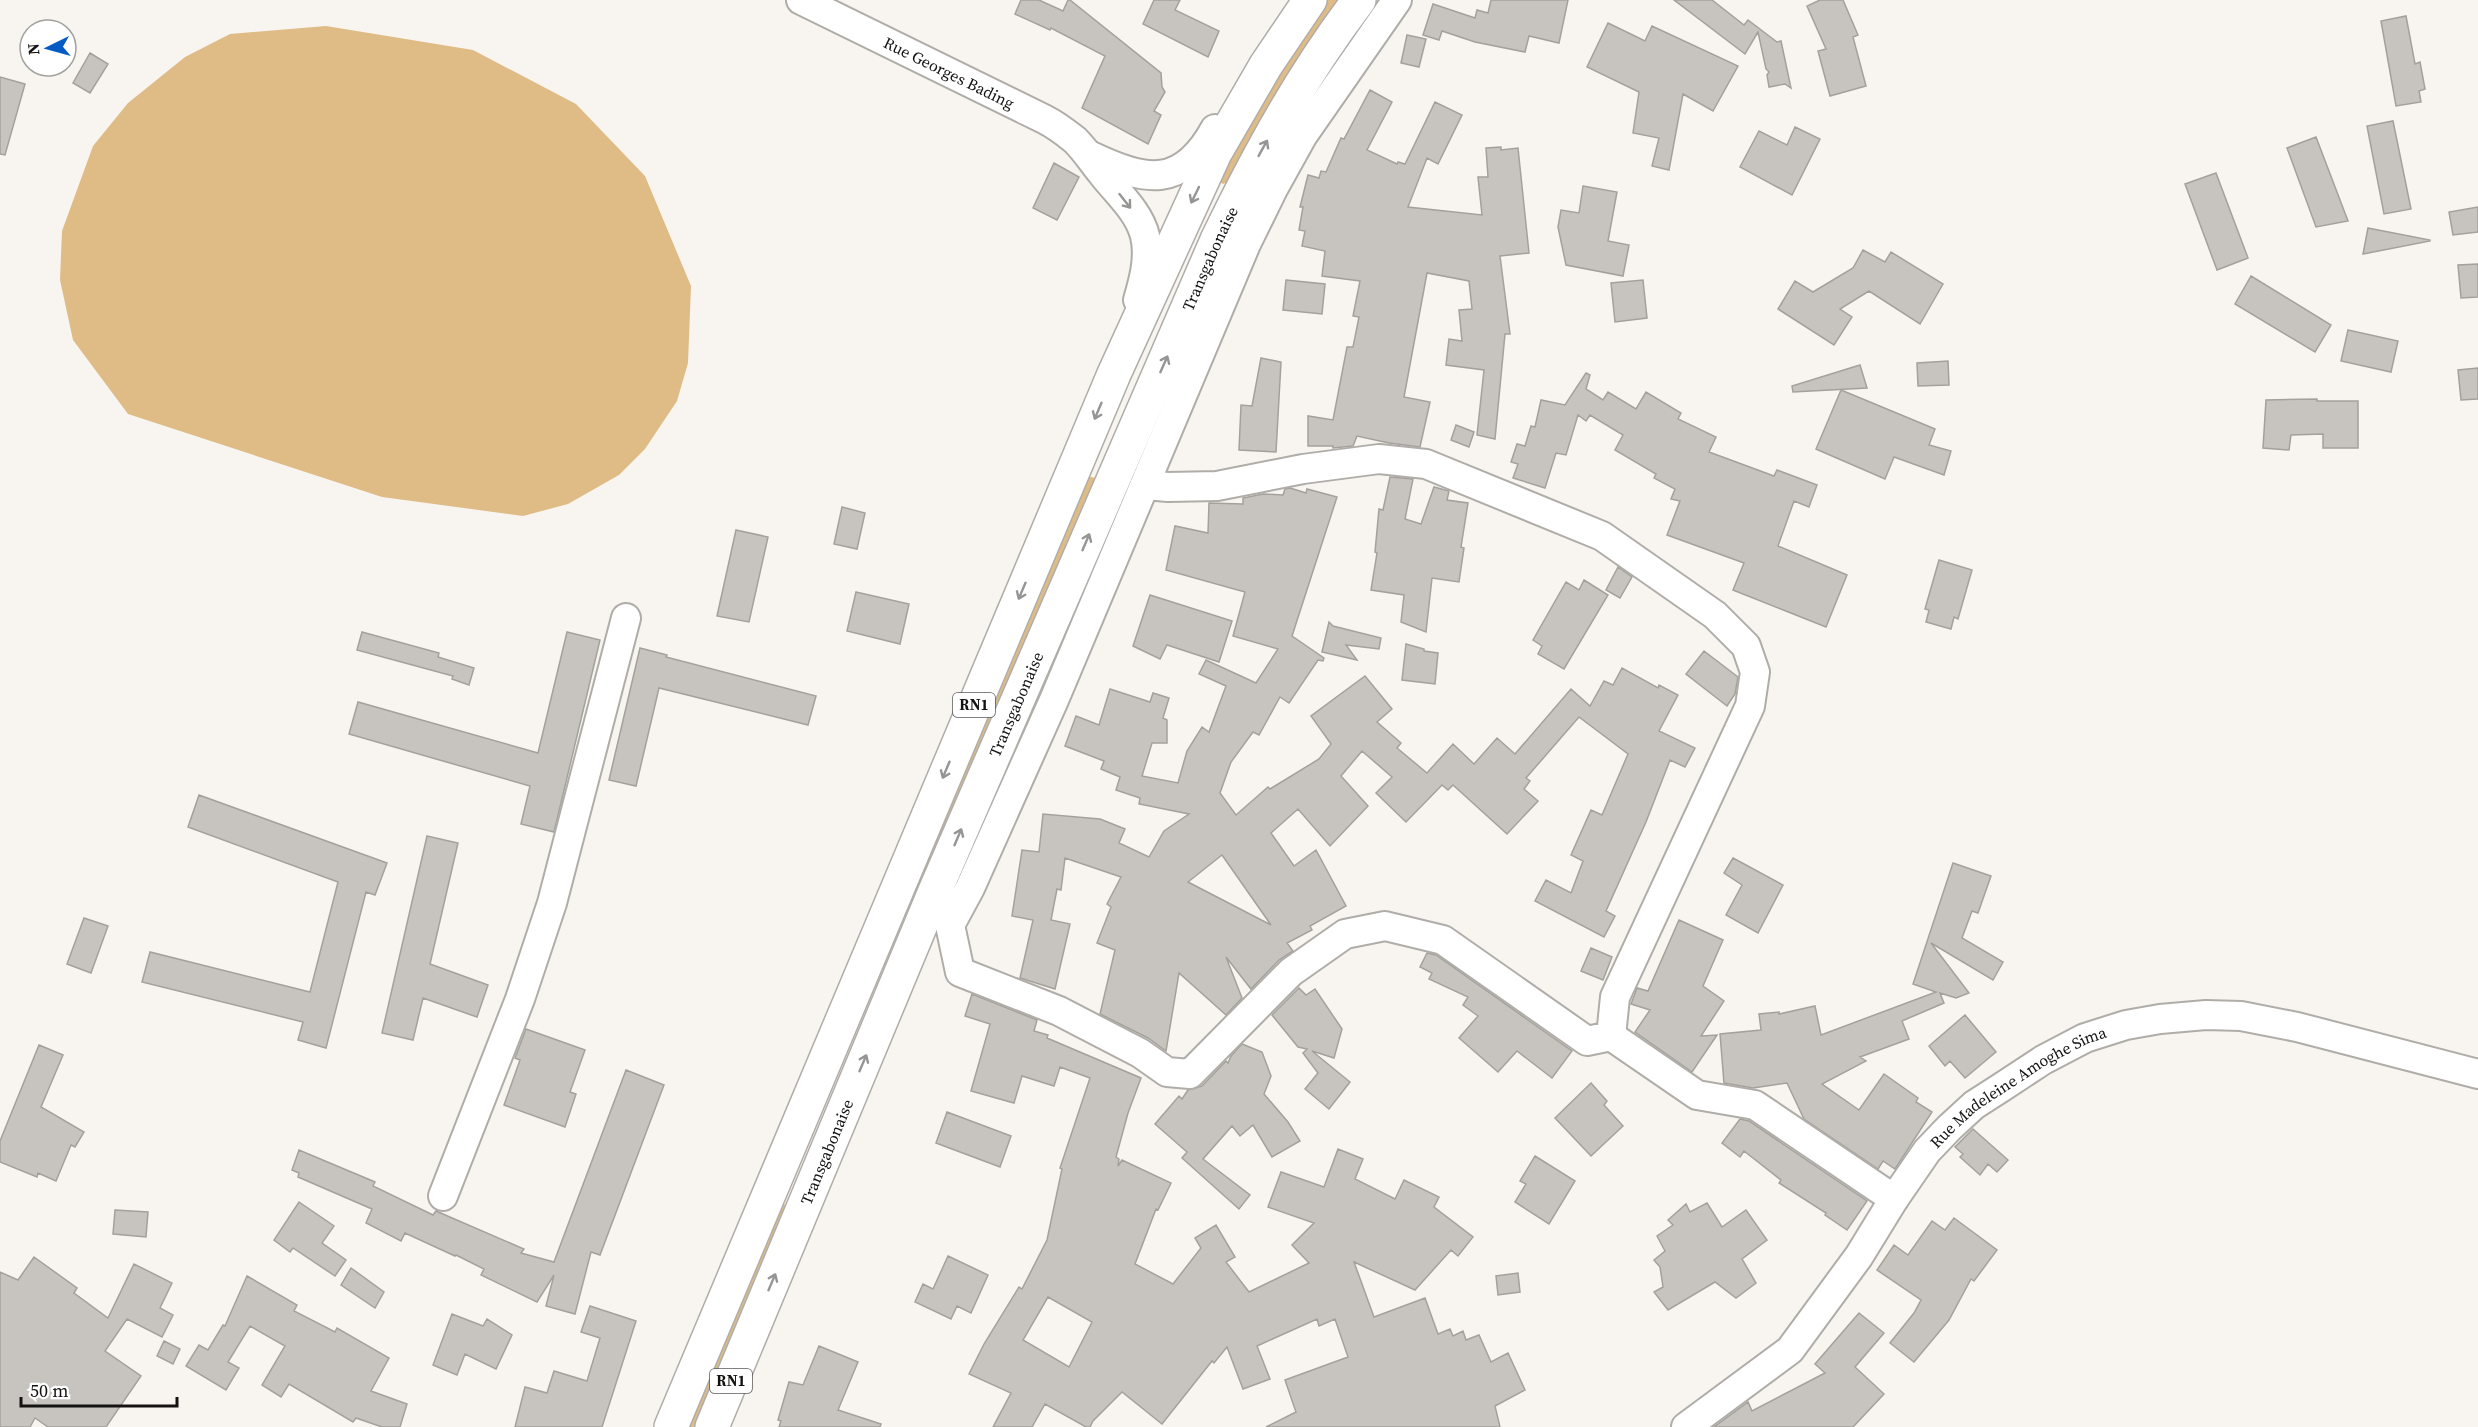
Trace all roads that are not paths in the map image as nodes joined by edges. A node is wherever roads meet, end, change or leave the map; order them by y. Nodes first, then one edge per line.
1 (801, 0) edge
2 (1310, 0) edge
3 (1359, 0) edge
4 (1397, 0) edge
5 (1266, 65) junction
6 (1089, 155) junction
7 (1114, 374) junction
8 (1146, 485) junction
9 (626, 618) dead end
10 (1023, 688) junction
11 (1054, 700) junction
12 (935, 891) junction
13 (950, 926) junction
14 (1611, 1036) junction
15 (2478, 1074) edge
16 (443, 1196) dead end
17 (1894, 1199) junction
18 (671, 1427) edge
19 (712, 1427) edge
20 (1686, 1427) edge

1 - 6 street, Rue Georges Bading
2 - 5 highway, RN1
10 -> 3 highway, Transgabonaise / RN1
4 - 8 street
5 - 6 street
5 -> 7 highway, RN1
6 -> 7 street
7 -> 18 highway, RN1
8 - 11 street
8 - 14 street
9 - 16 street
10 - 11 street
12 -> 10 highway, Transgabonaise / RN1
11 - 13 street
12 - 13 street
19 -> 12 highway, Transgabonaise / RN1
13 - 14 street
14 - 17 street
15 - 17 street, Rue Madeleine Amoghe Sima
17 - 20 street, Rue Madeleine Amoghe Sima

